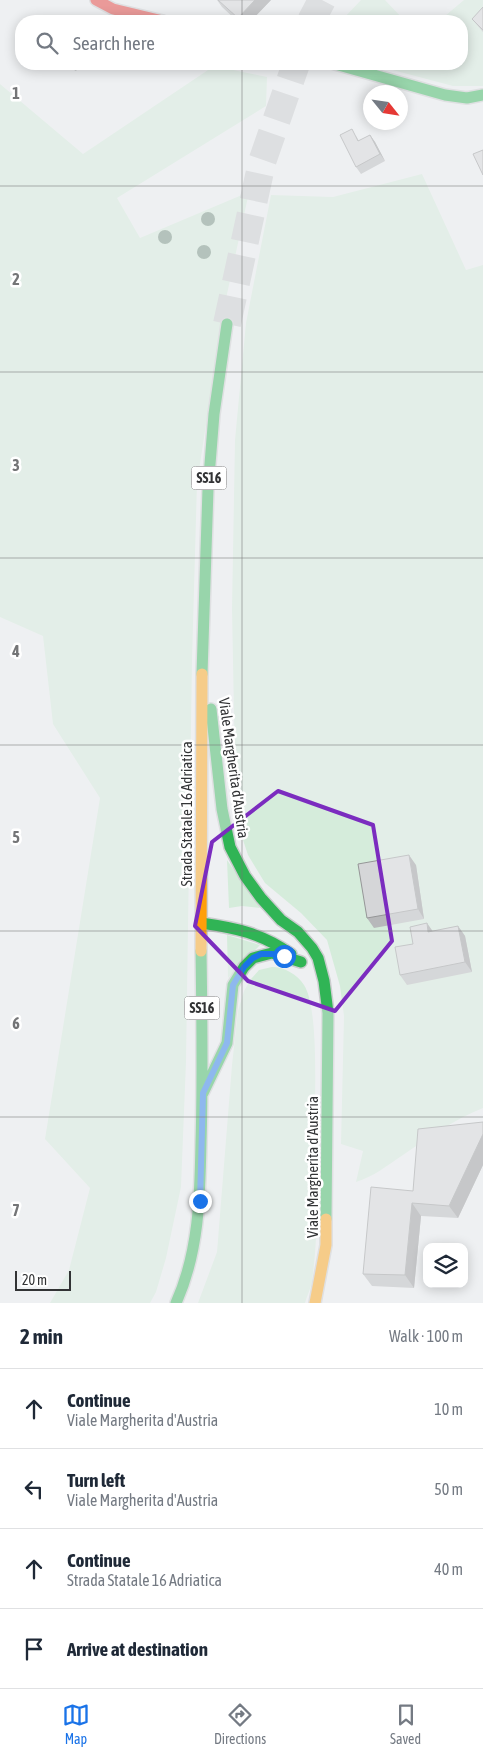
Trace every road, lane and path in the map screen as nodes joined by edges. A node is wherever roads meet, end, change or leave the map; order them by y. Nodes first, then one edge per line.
1 (96, 0) edge
2 (138, 15) edge
3 (356, 70) edge
4 (483, 95) edge
5 (227, 324) tunnel mouth
6 (203, 633) junction
7 (261, 915) dead end
8 (226, 917) dead end
9 (281, 920) junction
10 (201, 924) junction
11 (301, 962) junction
12 (326, 1001) junction
13 (203, 1093) junction
14 (176, 1303) edge
15 (314, 1303) edge

1 - 2 main road
3 - 4 main road
5 - 6 main road, Strada Statale 16 Adriatica / SS16
6 - 9 main road, Viale Margherita d'Austria
6 - 10 main road, Strada Statale 16 Adriatica / SS16
7 - 9 main road, Viale Margherita d'Austria
8 - 10 main road
9 - 12 main road, Viale Margherita d'Austria
10 - 11 main road, Viale Margherita d'Austria
10 - 13 main road, Strada Statale 16 Adriatica / SS16
11 - 12 main road, Viale Margherita d'Austria
11 - 13 main road
12 - 15 main road, Viale Margherita d'Austria
13 - 14 main road, Strada Statale 16 Adriatica / SS16

